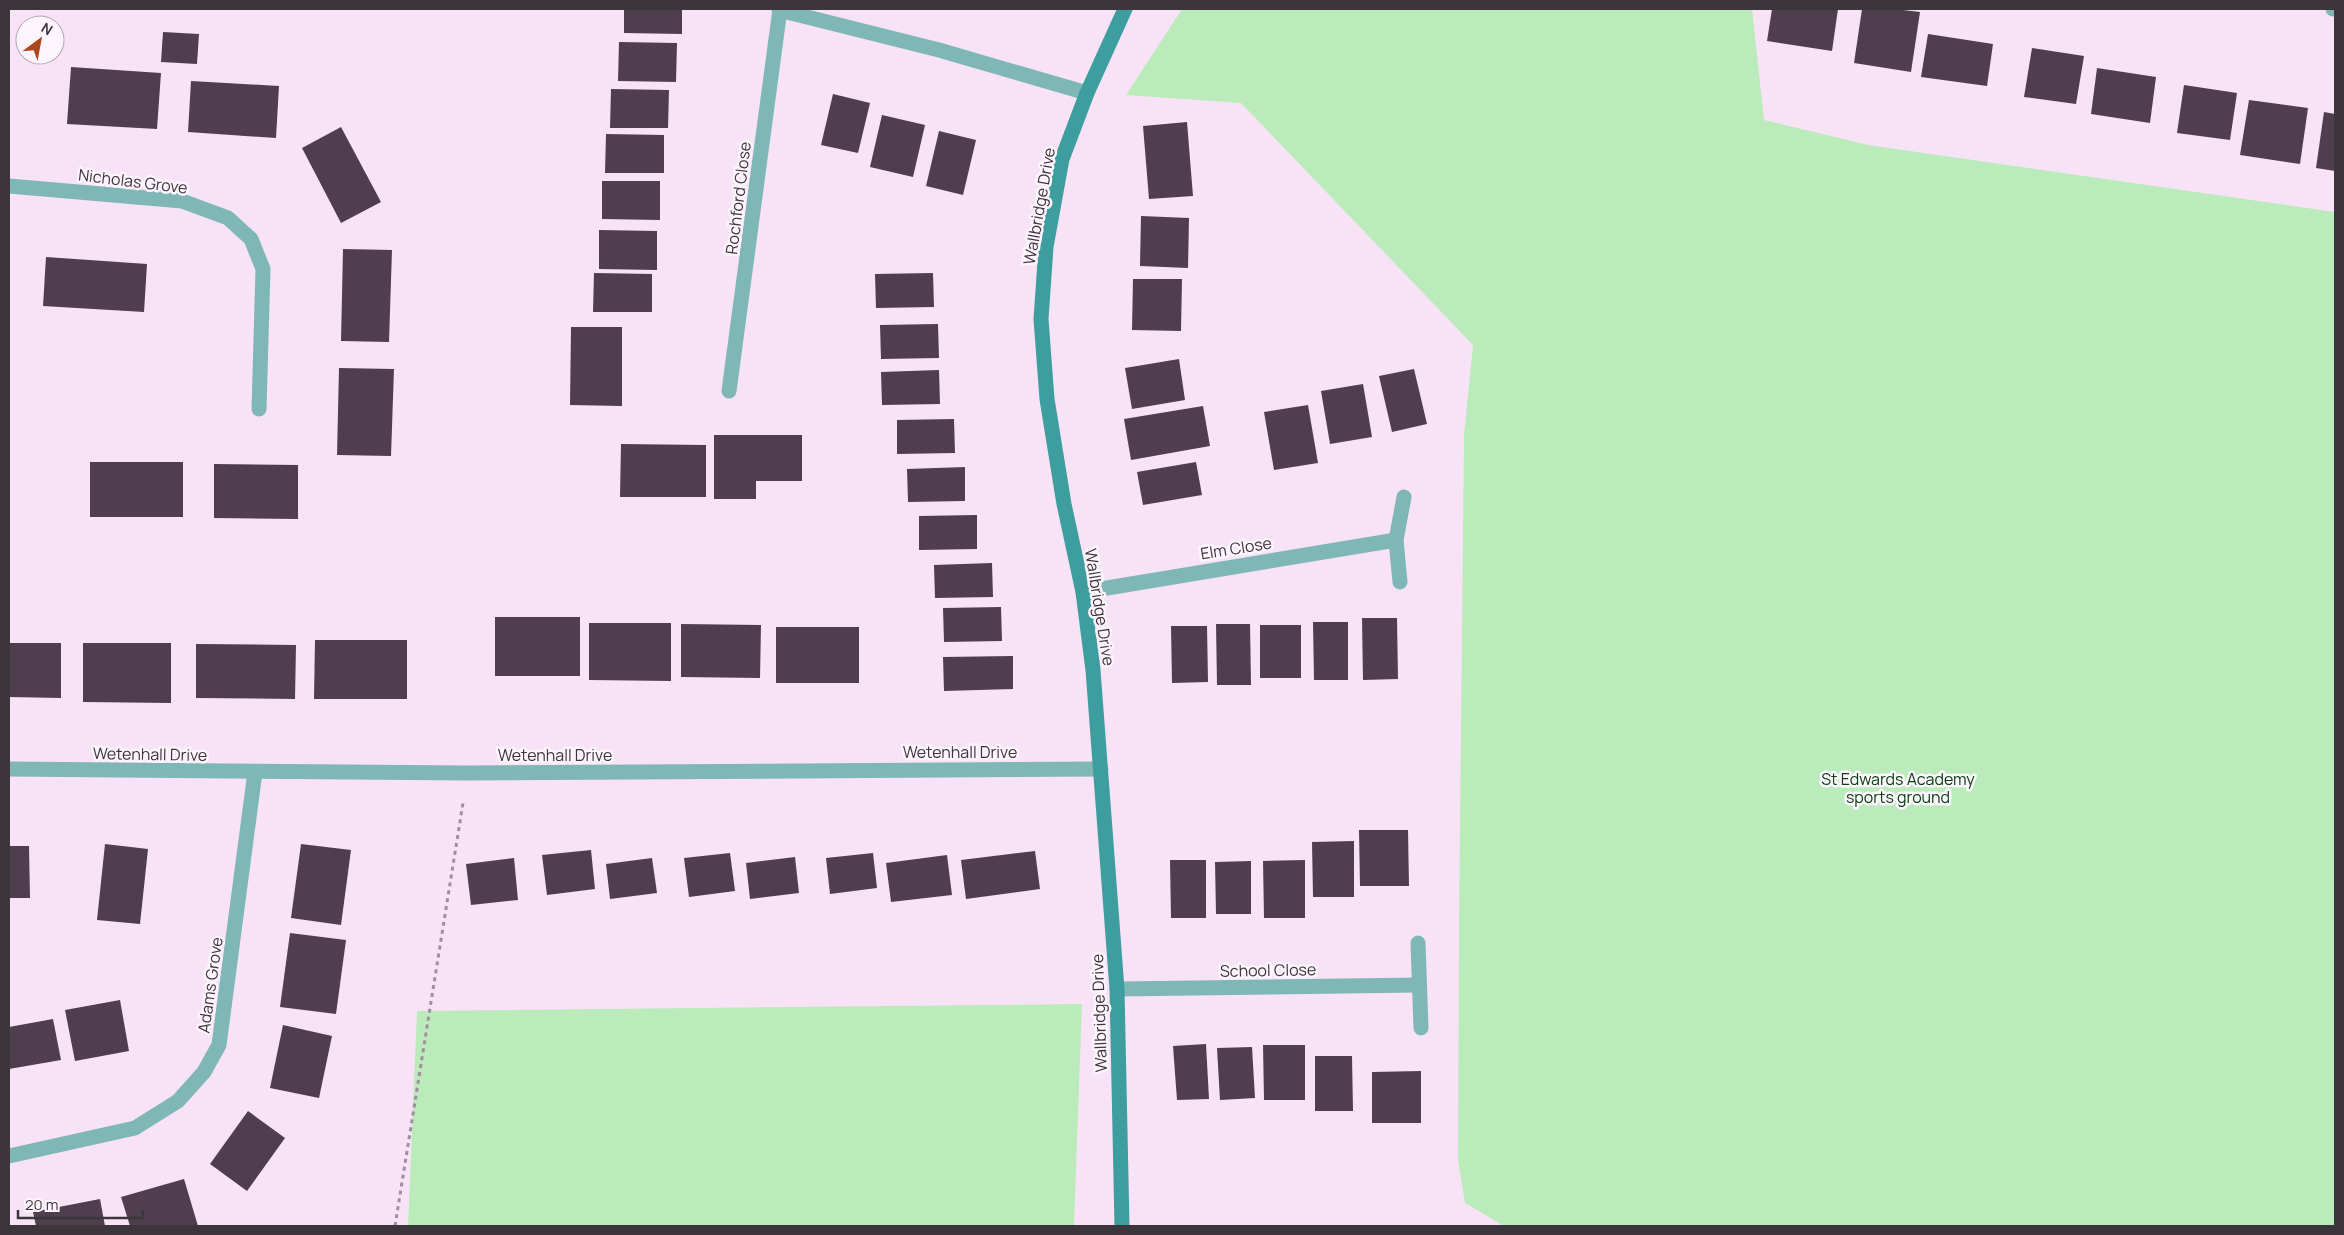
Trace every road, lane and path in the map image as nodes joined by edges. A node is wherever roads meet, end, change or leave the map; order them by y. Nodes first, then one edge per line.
1 (779, 9) edge
2 (1125, 9) edge
3 (1088, 93) junction
4 (9, 186) edge
5 (729, 391) dead end
6 (259, 409) dead end
7 (1404, 497) dead end
8 (1396, 540) junction
9 (1400, 582) dead end
10 (1083, 592) junction
11 (9, 769) edge
12 (1101, 769) junction
13 (255, 772) junction
14 (468, 773) junction
15 (1418, 943) dead end
16 (1419, 985) junction
17 (1117, 989) junction
18 (1421, 1028) dead end
19 (9, 1156) edge
20 (395, 1226) edge
21 (1122, 1226) edge

1 - 3 street, Rochford Close
1 - 5 street, Rochford Close
2 - 3 street, Wallbridge Drive
3 - 10 street, Wallbridge Drive
4 - 6 street, Nicholas Grove
7 - 8 street
8 - 9 street
8 - 10 street, Elm Close
10 - 12 street, Wallbridge Drive
11 - 13 street, Wetenhall Drive
12 - 14 street, Wetenhall Drive
12 - 17 street, Wallbridge Drive
13 - 14 street, Wetenhall Drive
13 - 19 street, Adams Grove
14 - 20 path
15 - 16 street
16 - 17 street, School Close
16 - 18 street
17 - 21 street, Wallbridge Drive

